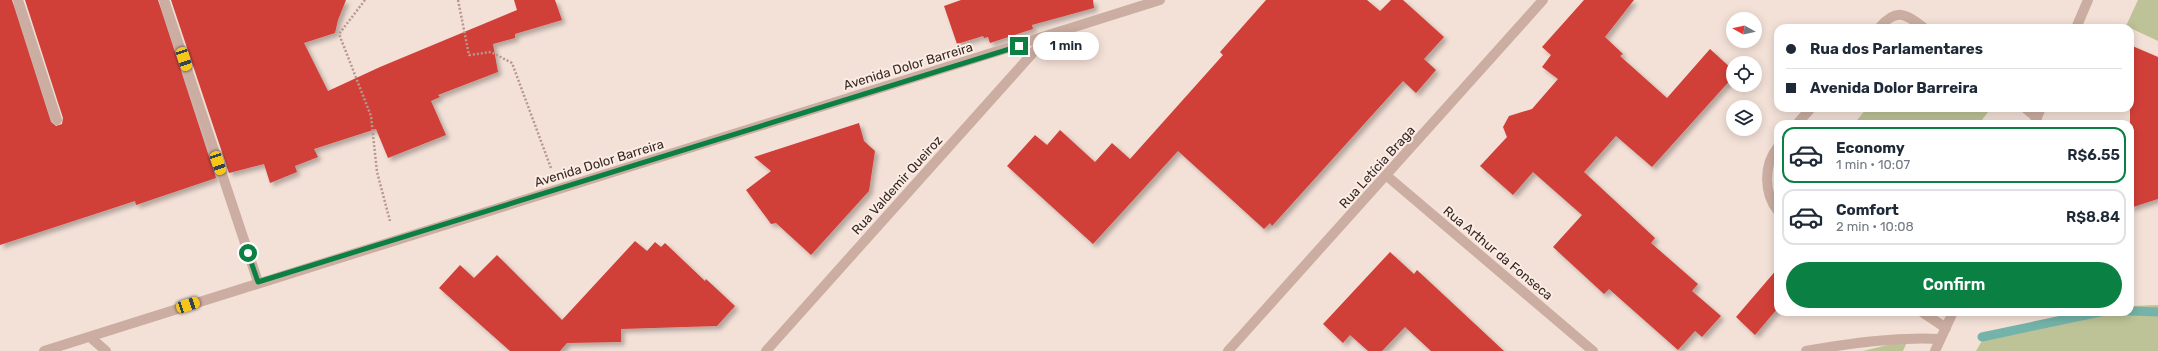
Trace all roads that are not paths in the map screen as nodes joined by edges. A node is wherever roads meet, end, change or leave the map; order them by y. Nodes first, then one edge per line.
1 (18, 0) edge
2 (164, 0) edge
3 (1160, 0) edge
4 (1543, 0) edge
5 (2088, 0) edge
6 (1882, 24) edge
7 (1919, 24) edge
8 (2078, 24) edge
9 (1048, 36) junction
10 (1808, 112) edge
11 (57, 120) dead end
12 (1801, 120) edge
13 (1774, 155) edge
14 (1387, 176) junction
15 (1774, 206) edge
16 (258, 282) junction
17 (1928, 316) edge
18 (1951, 316) edge
19 (1946, 328) junction
20 (90, 337) junction
21 (1940, 339) junction
22 (44, 351) edge
23 (106, 351) edge
24 (766, 351) edge
25 (1228, 351) edge
26 (1592, 351) edge
27 (1806, 351) edge
28 (1935, 351) edge

1 - 11 street
2 - 16 street
3 - 9 street, Avenida Dolor Barreira
4 - 14 street, Rua Letícia Braga
5 - 8 street
6 - 7 street
9 - 16 street, Avenida Dolor Barreira
9 - 24 street, Rua Valdemir Queiroz
10 - 12 street
13 - 15 street
14 - 25 street, Rua Letícia Braga
14 - 26 street, Rua Arthur da Fonseca
16 - 20 street, Avenida Dolor Barreira
17 - 19 street
18 - 19 street
19 - 21 street
20 - 22 street, Avenida Dolor Barreira
20 - 23 street
21 - 27 street
21 - 28 street

